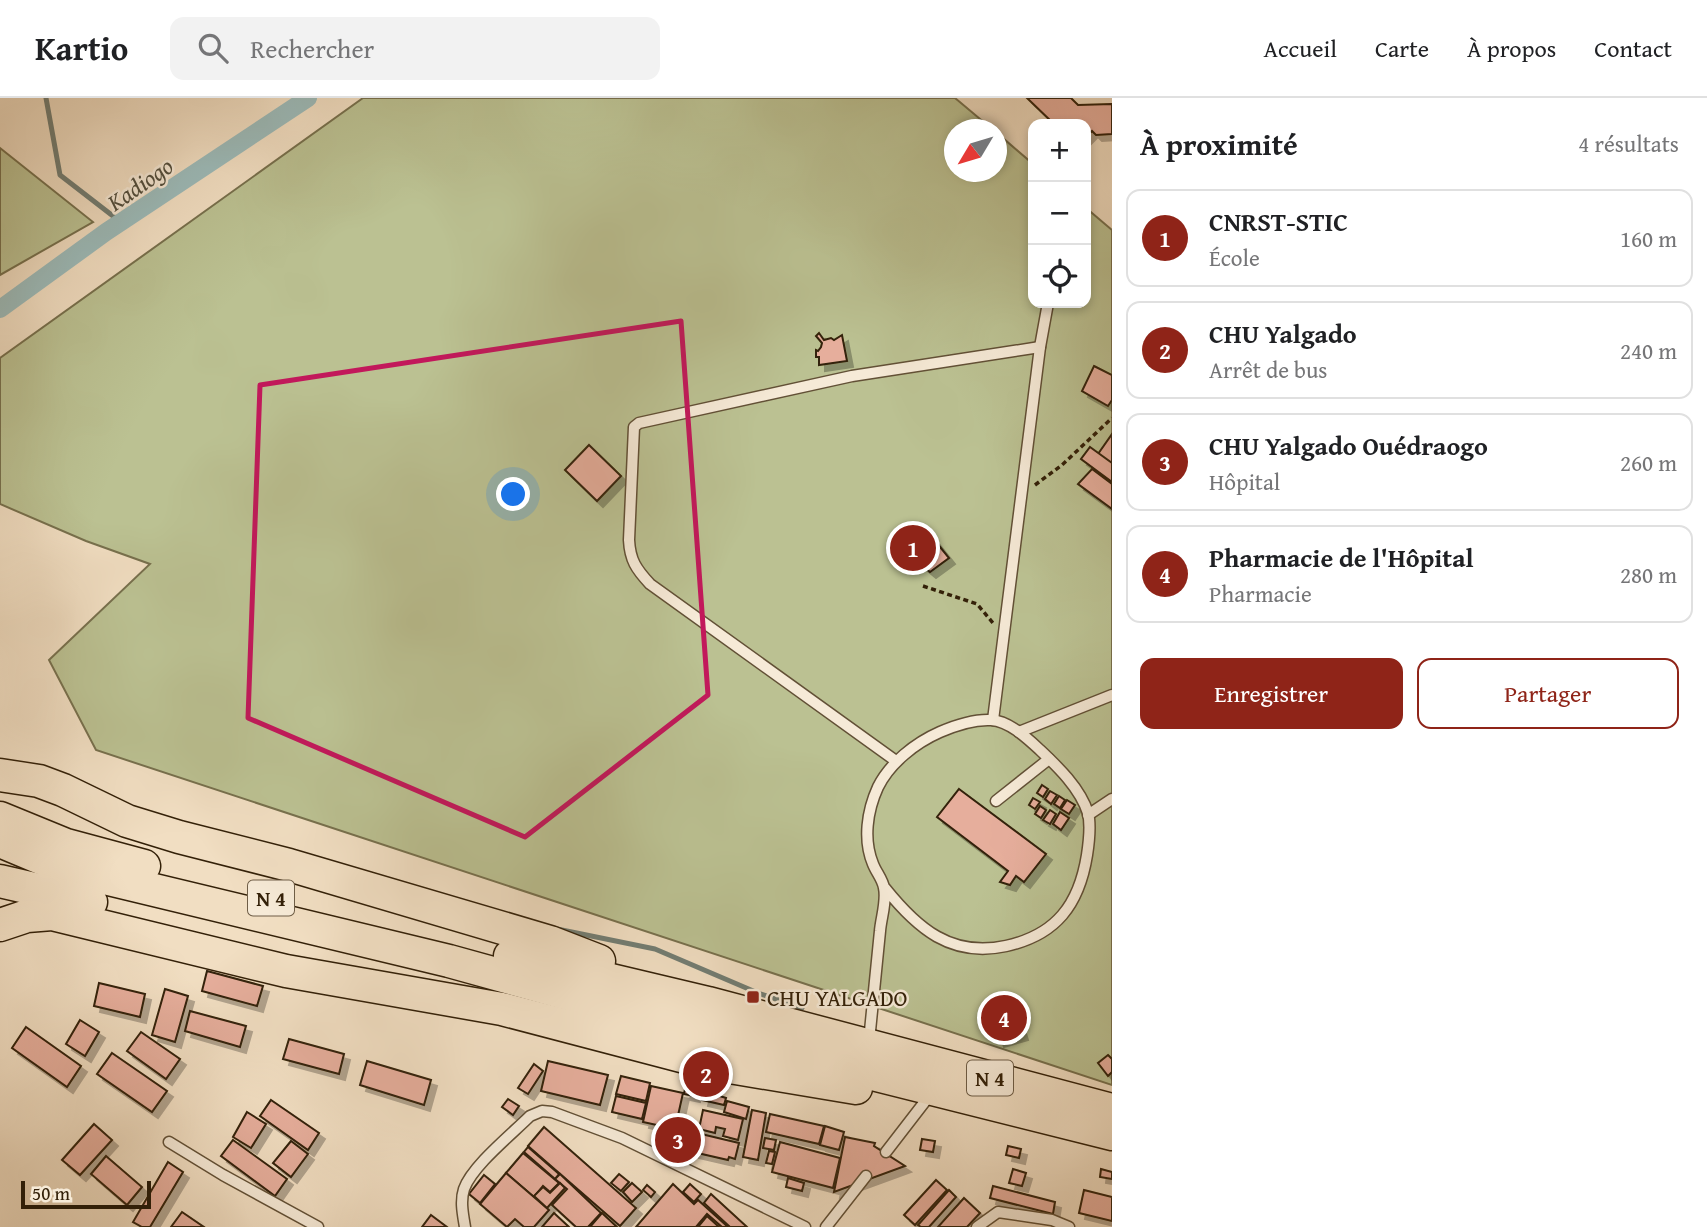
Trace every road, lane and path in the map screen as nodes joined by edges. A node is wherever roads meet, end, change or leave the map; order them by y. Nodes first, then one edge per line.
1 (1047, 308) edge
2 (1040, 347) junction
3 (1112, 418) edge
4 (1022, 495) junction
5 (923, 586) dead end
6 (1004, 634) junction
7 (1112, 695) edge
8 (993, 720) junction
9 (1019, 732) junction
10 (1049, 759) junction
11 (896, 761) junction
12 (0, 775) edge
13 (1112, 799) edge
14 (996, 801) dead end
15 (1088, 815) junction
16 (1, 826) edge
17 (0, 881) edge
18 (884, 888) junction
19 (0, 925) edge
20 (704, 1017) junction
21 (868, 1045) junction
22 (934, 1089) junction
23 (1112, 1111) edge
24 (1112, 1134) edge
25 (169, 1142) dead end
26 (886, 1152) dead end
27 (866, 1176) dead end
28 (318, 1227) edge
29 (465, 1227) edge
30 (805, 1227) edge
31 (825, 1227) edge
32 (976, 1227) edge
33 (1069, 1227) edge

1 - 2 lane
2 - 4 lane
2 - 11 lane
3 - 4 path
4 - 6 lane
5 - 6 path
6 - 8 lane
7 - 9 lane
8 - 9 lane
8 - 11 lane
9 - 10 lane
10 - 14 lane
10 - 15 lane
11 - 18 lane
12 - 20 highway
13 - 15 lane
15 - 18 lane
16 - 20 highway, N 4
17 - 20 highway
18 - 21 lane
19 - 22 highway
20 - 21 highway, N 4
20 - 22 highway, N 4
21 - 23 highway, N 4
22 - 24 highway, N 4
22 - 26 lane
25 - 28 lane
27 - 31 lane
29 - 30 lane
32 - 33 lane

